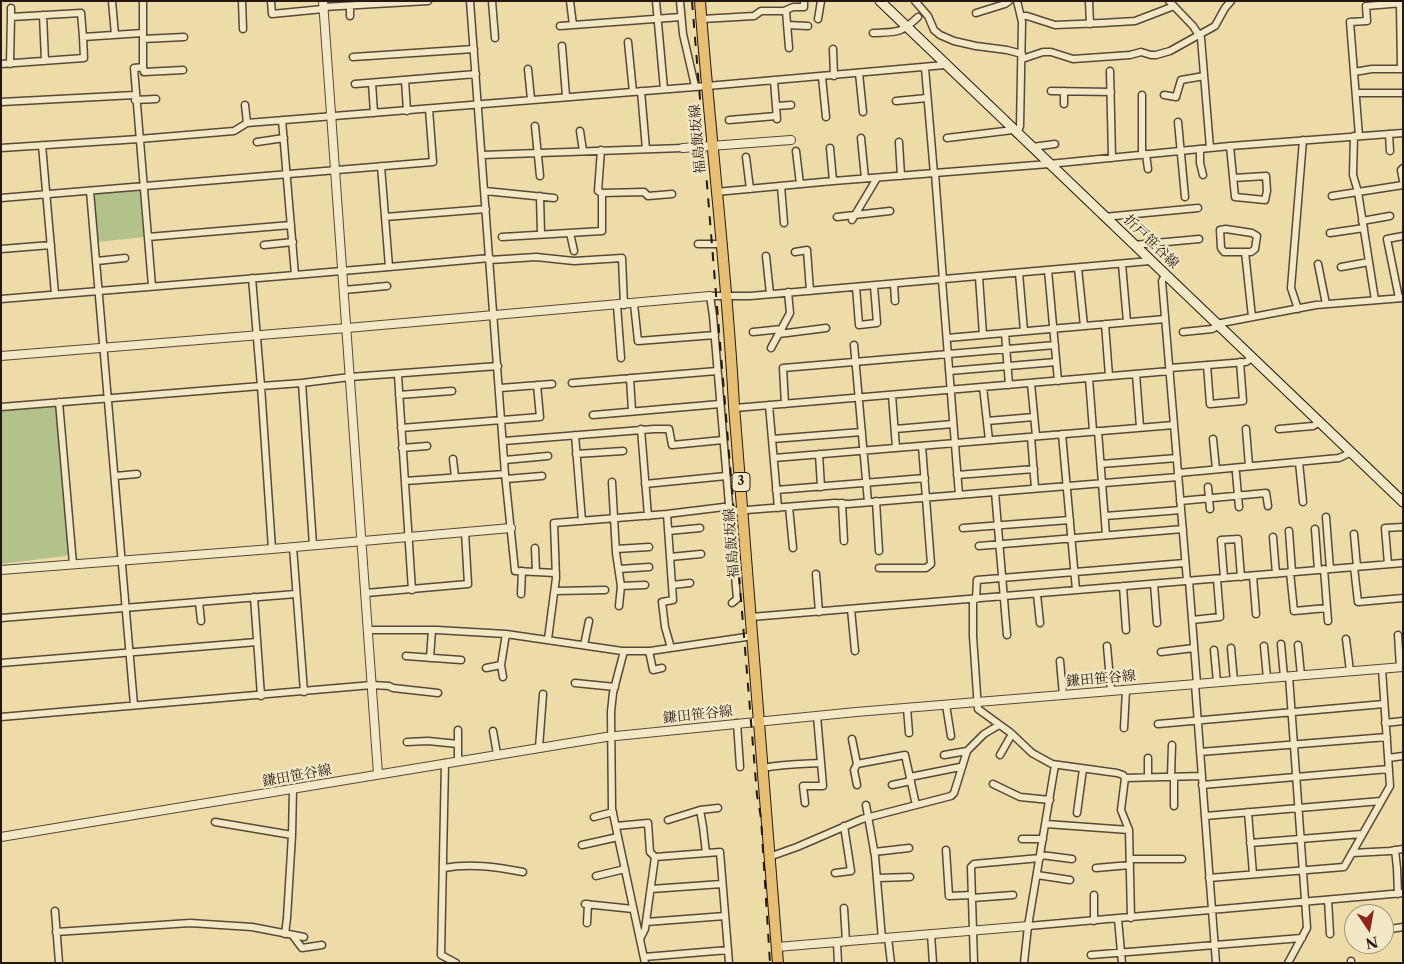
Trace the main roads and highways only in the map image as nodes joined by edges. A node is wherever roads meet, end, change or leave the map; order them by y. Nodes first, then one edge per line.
1 (700, 1) edge
2 (880, 1) edge
3 (1403, 502) edge
4 (778, 963) edge

1 - 4 main road, 福島飯坂線 / 3
2 - 3 main road, 折戸笹谷線

